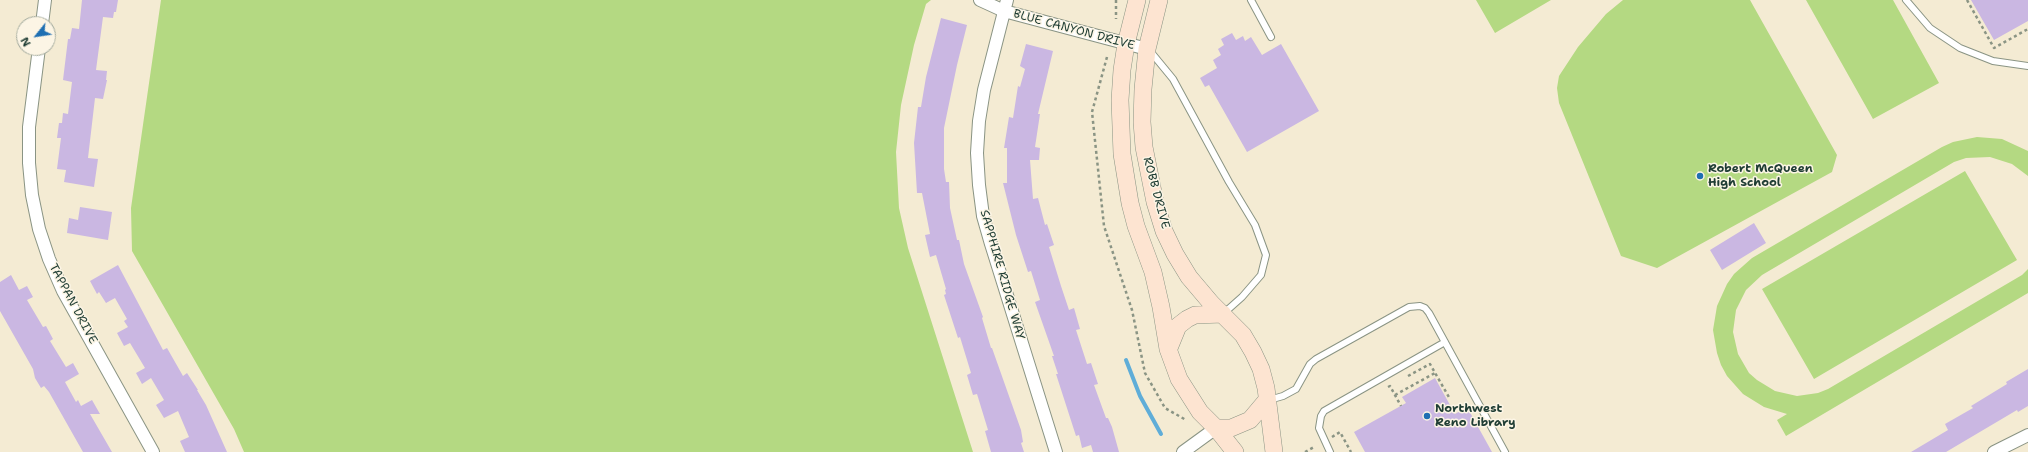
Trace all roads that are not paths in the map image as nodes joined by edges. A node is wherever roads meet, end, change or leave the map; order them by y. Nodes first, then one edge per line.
1 (45, 0) edge
2 (980, 0) edge
3 (1137, 0) edge
4 (1159, 0) edge
5 (1251, 0) edge
6 (1906, 0) edge
7 (1006, 6) edge
8 (43, 16) edge
9 (1271, 37) dead end
10 (1126, 44) junction
11 (1147, 49) junction
12 (38, 56) edge
13 (2028, 66) edge
14 (1222, 314) junction
15 (1445, 342) junction
16 (1168, 349) junction
17 (1266, 400) junction
18 (1216, 428) junction
19 (2028, 435) edge
20 (153, 452) edge
21 (1056, 452) edge
22 (1183, 452) edge
23 (1235, 452) edge
24 (1274, 452) edge
25 (1330, 452) edge
26 (1505, 452) edge
27 (1994, 452) edge

1 - 8 street
2 - 7 street, BLUE CANYON DRIVE
3 - 10 street, ROBB DRIVE
4 - 11 street, ROBB DRIVE
5 - 9 lane
6 - 13 lane
7 - 10 street, BLUE CANYON DRIVE
7 - 21 street, SAPPHIRE RIDGE WAY
10 - 11 street, BLUE CANYON DRIVE
10 - 16 street, ROBB DRIVE
11 - 14 street, ROBB DRIVE
11 - 14 lane
12 - 20 street, TAPPAN DRIVE
14 - 16 street
14 - 17 street, ROBB DRIVE
15 - 17 lane
15 - 25 lane
15 - 26 lane
16 - 18 street, ROBB DRIVE
17 - 18 street
17 - 24 street, ROBB DRIVE
18 - 22 street
18 - 23 street, ROBB DRIVE
19 - 27 street

